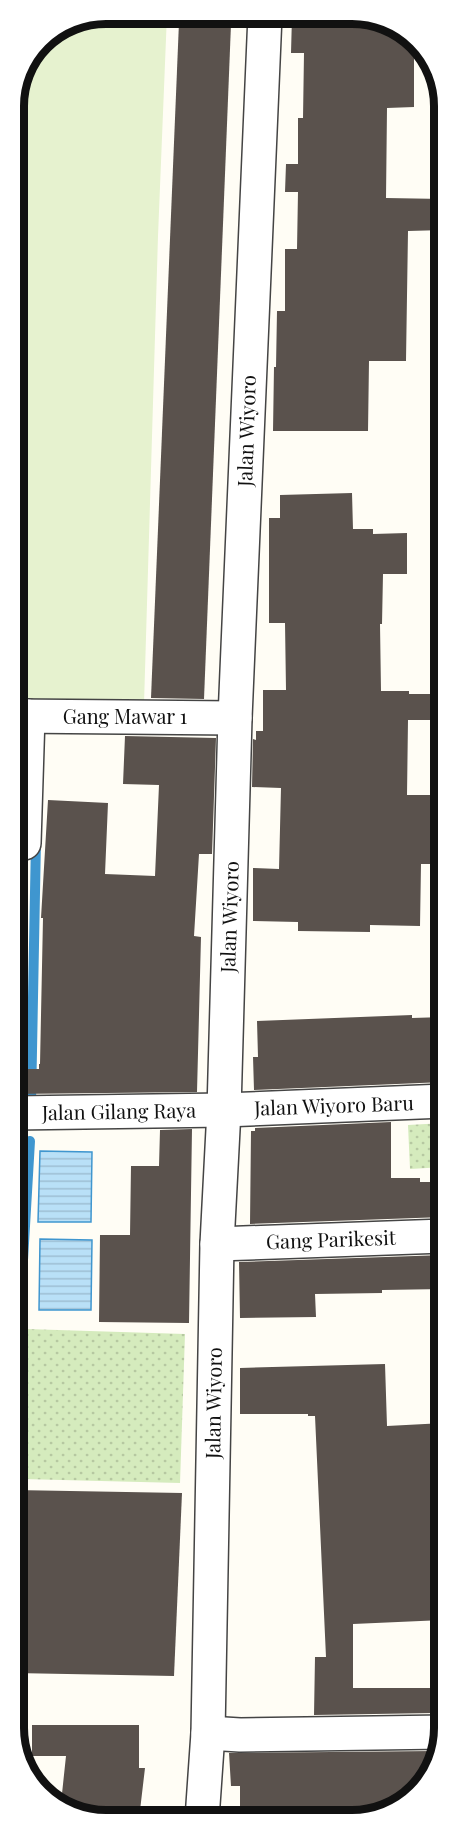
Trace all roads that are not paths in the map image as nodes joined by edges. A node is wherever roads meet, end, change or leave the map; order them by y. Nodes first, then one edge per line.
1 (265, 24) edge
2 (24, 716) edge
3 (235, 718) junction
4 (434, 1101) edge
5 (224, 1110) junction
6 (24, 1113) edge
7 (434, 1236) edge
8 (217, 1244) junction
9 (434, 1732) edge
10 (208, 1733) junction
11 (203, 1810) edge

1 - 3 street, Jalan Wiyoro
2 - 3 street, Gang Mawar 1
3 - 5 street, Jalan Wiyoro
4 - 5 street, Jalan Wiyoro Baru
5 - 6 street, Jalan Gilang Raya
5 - 8 street, Jalan Wiyoro
7 - 8 street, Gang Parikesit
8 - 10 street, Jalan Wiyoro
9 - 10 street
10 - 11 street, Jalan Wiyoro

